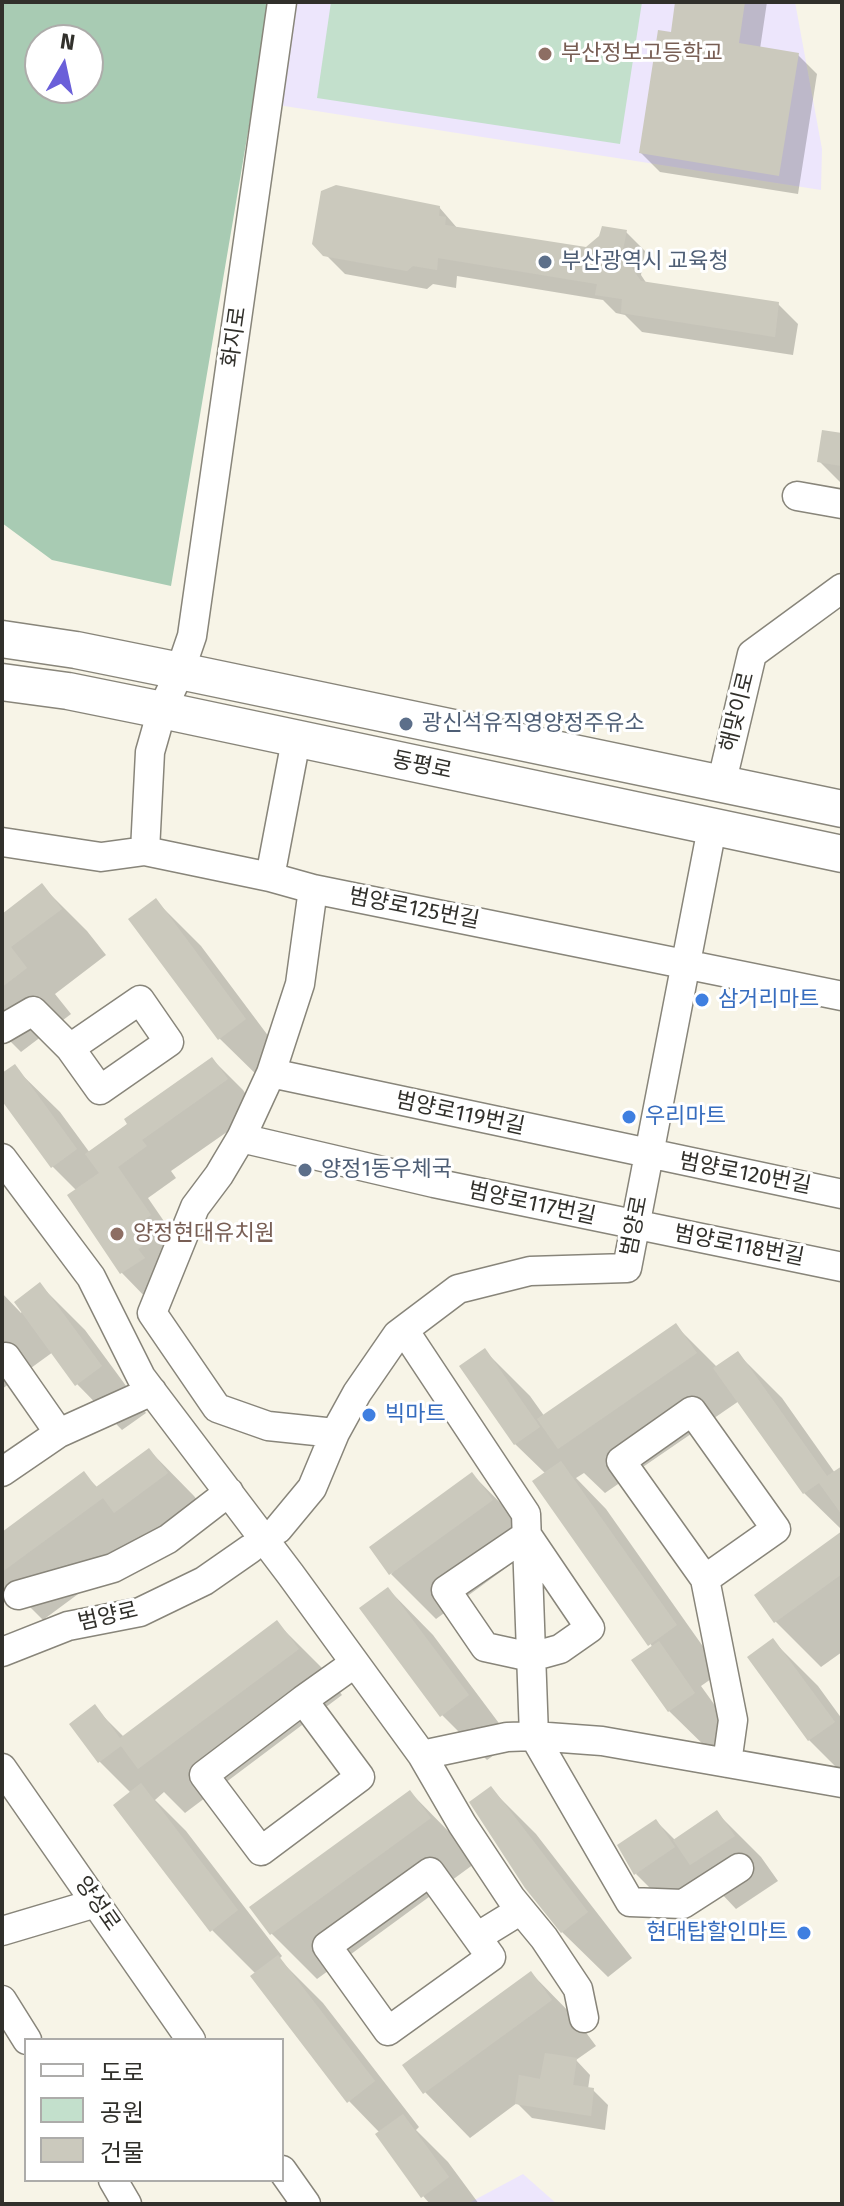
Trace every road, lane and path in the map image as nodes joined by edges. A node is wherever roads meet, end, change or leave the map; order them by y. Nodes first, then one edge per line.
1 (282, 2) edge
2 (797, 496) dead end
3 (842, 504) edge
4 (842, 588) edge
5 (2, 639) edge
6 (180, 671) junction
7 (2, 682) edge
8 (162, 710) junction
9 (296, 740) junction
10 (721, 785) junction
11 (842, 809) edge
12 (712, 828) junction
13 (2, 842) edge
14 (145, 851) junction
15 (842, 854) edge
16 (270, 877) junction
17 (313, 889) junction
18 (685, 963) junction
19 (842, 996) edge
20 (2, 1029) edge
21 (70, 1048) dead end
22 (271, 1073) junction
23 (241, 1138) junction
24 (649, 1154) junction
25 (2, 1158) edge
26 (842, 1194) edge
27 (635, 1226) junction
28 (842, 1267) edge
29 (152, 1313) junction
30 (404, 1330) junction
31 (121, 1333) junction
32 (2, 1359) edge
33 (152, 1391) junction
34 (59, 1433) junction
35 (335, 1433) junction
36 (2, 1472) edge
37 (229, 1492) junction
38 (278, 1529) dead end
39 (527, 1535) junction
40 (250, 1549) dead end
41 (705, 1579) junction
42 (18, 1595) dead end
43 (2, 1652) edge
44 (531, 1657) junction
45 (355, 1663) junction
46 (303, 1700) junction
47 (534, 1736) junction
48 (422, 1755) junction
49 (727, 1763) junction
50 (2, 1768) edge
51 (842, 1783) edge
52 (739, 1868) dead end
53 (96, 1903) junction
54 (521, 1910) junction
55 (2, 1931) edge
56 (477, 1937) junction
57 (2, 2000) edge
58 (584, 2018) dead end
59 (26, 2038) edge
60 (190, 2038) edge
61 (284, 2173) edge
62 (114, 2182) edge
63 (127, 2204) edge
64 (306, 2204) edge

1 - 6 street, 화지로
2 - 3 street
4 - 10 street, 해맞이로
5 - 6 main road, 동평로
6 - 8 street, 화지로
6 - 10 main road, 동평로
7 - 8 main road, 동평로
8 - 9 main road, 동평로
8 - 14 street, 화지로
9 - 12 main road, 동평로
9 - 16 street
10 - 11 main road, 동평로
12 - 15 main road, 동평로
12 - 18 street, 범양로
13 - 14 street, 범양로125번길
14 - 16 street, 범양로125번길
16 - 17 street, 범양로125번길
17 - 18 street, 범양로125번길
17 - 22 street
18 - 19 street, 범양로125번길
18 - 24 street, 범양로
20 - 21 street
22 - 23 street
22 - 24 street, 범양로119번길
23 - 27 street, 범양로117번길
23 - 29 street
24 - 26 street, 범양로120번길
24 - 27 street, 범양로
25 - 31 street
27 - 28 street, 범양로118번길
27 - 30 street, 범양로
29 - 31 street
29 - 35 street
30 - 35 street, 범양로
30 - 39 street
31 - 33 street
32 - 34 street
33 - 34 street
33 - 37 street
34 - 36 street
35 - 38 street, 범양로
37 - 42 street
37 - 45 street
39 - 44 street
39 - 44 street
39 - 44 street
40 - 43 street, 범양로
41 - 41 street
41 - 49 street
44 - 47 street
45 - 46 street
45 - 48 street
46 - 46 street
47 - 48 street
47 - 49 street
47 - 52 street
48 - 54 street
49 - 51 street
50 - 53 street, 양성로
53 - 55 street
53 - 60 street, 양성로
54 - 56 street
54 - 58 street
56 - 56 street
57 - 59 street
61 - 64 street
62 - 63 street

